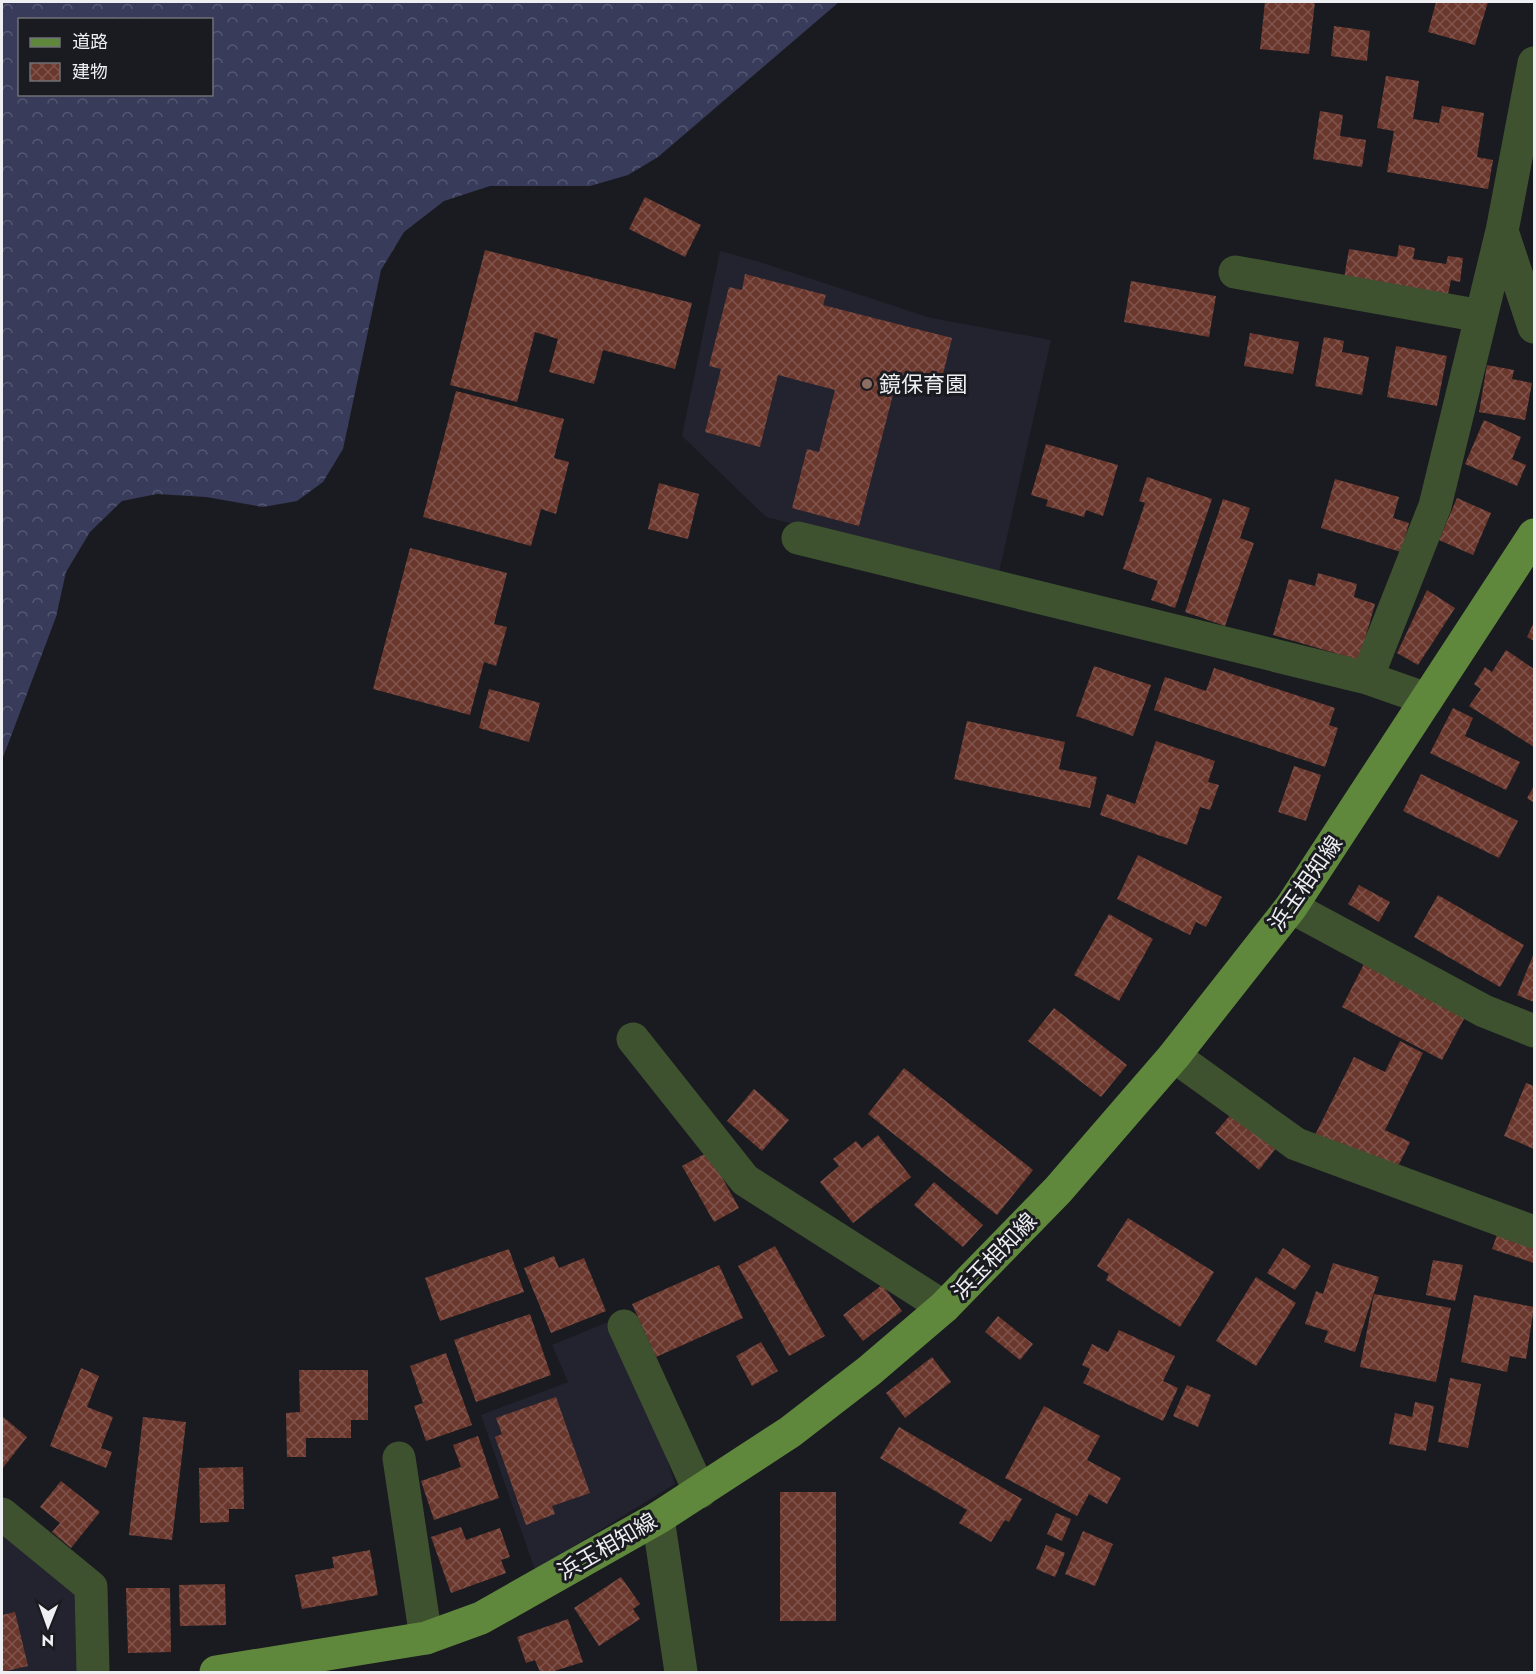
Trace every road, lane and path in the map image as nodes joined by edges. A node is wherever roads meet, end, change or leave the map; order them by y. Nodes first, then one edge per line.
1 (1534, 63) edge
2 (1502, 231) junction
3 (1235, 272) dead end
4 (1481, 316) junction
5 (1534, 327) edge
6 (1534, 535) edge
7 (798, 538) dead end
8 (1367, 678) junction
9 (1427, 699) junction
10 (1291, 906) junction
11 (1534, 1031) edge
12 (633, 1039) dead end
13 (1174, 1056) junction
14 (1534, 1232) edge
15 (944, 1307) junction
16 (624, 1326) dead end
17 (399, 1458) dead end
18 (700, 1492) junction
19 (2, 1514) edge
20 (658, 1518) junction
21 (426, 1638) junction
22 (93, 1672) edge
23 (216, 1672) edge
24 (681, 1672) edge

1 - 2 street
2 - 4 street
2 - 5 street
3 - 4 street
4 - 8 street
6 - 9 main road, 浜玉相知線
7 - 8 street
8 - 9 street
9 - 10 main road, 浜玉相知線
10 - 11 street
10 - 13 main road, 浜玉相知線
12 - 15 street
13 - 14 street
13 - 15 main road, 浜玉相知線
15 - 18 main road, 浜玉相知線
16 - 18 street
17 - 21 street
18 - 20 main road, 浜玉相知線
19 - 22 street
20 - 21 main road, 浜玉相知線
20 - 24 street
21 - 23 main road, 浜玉相知線

